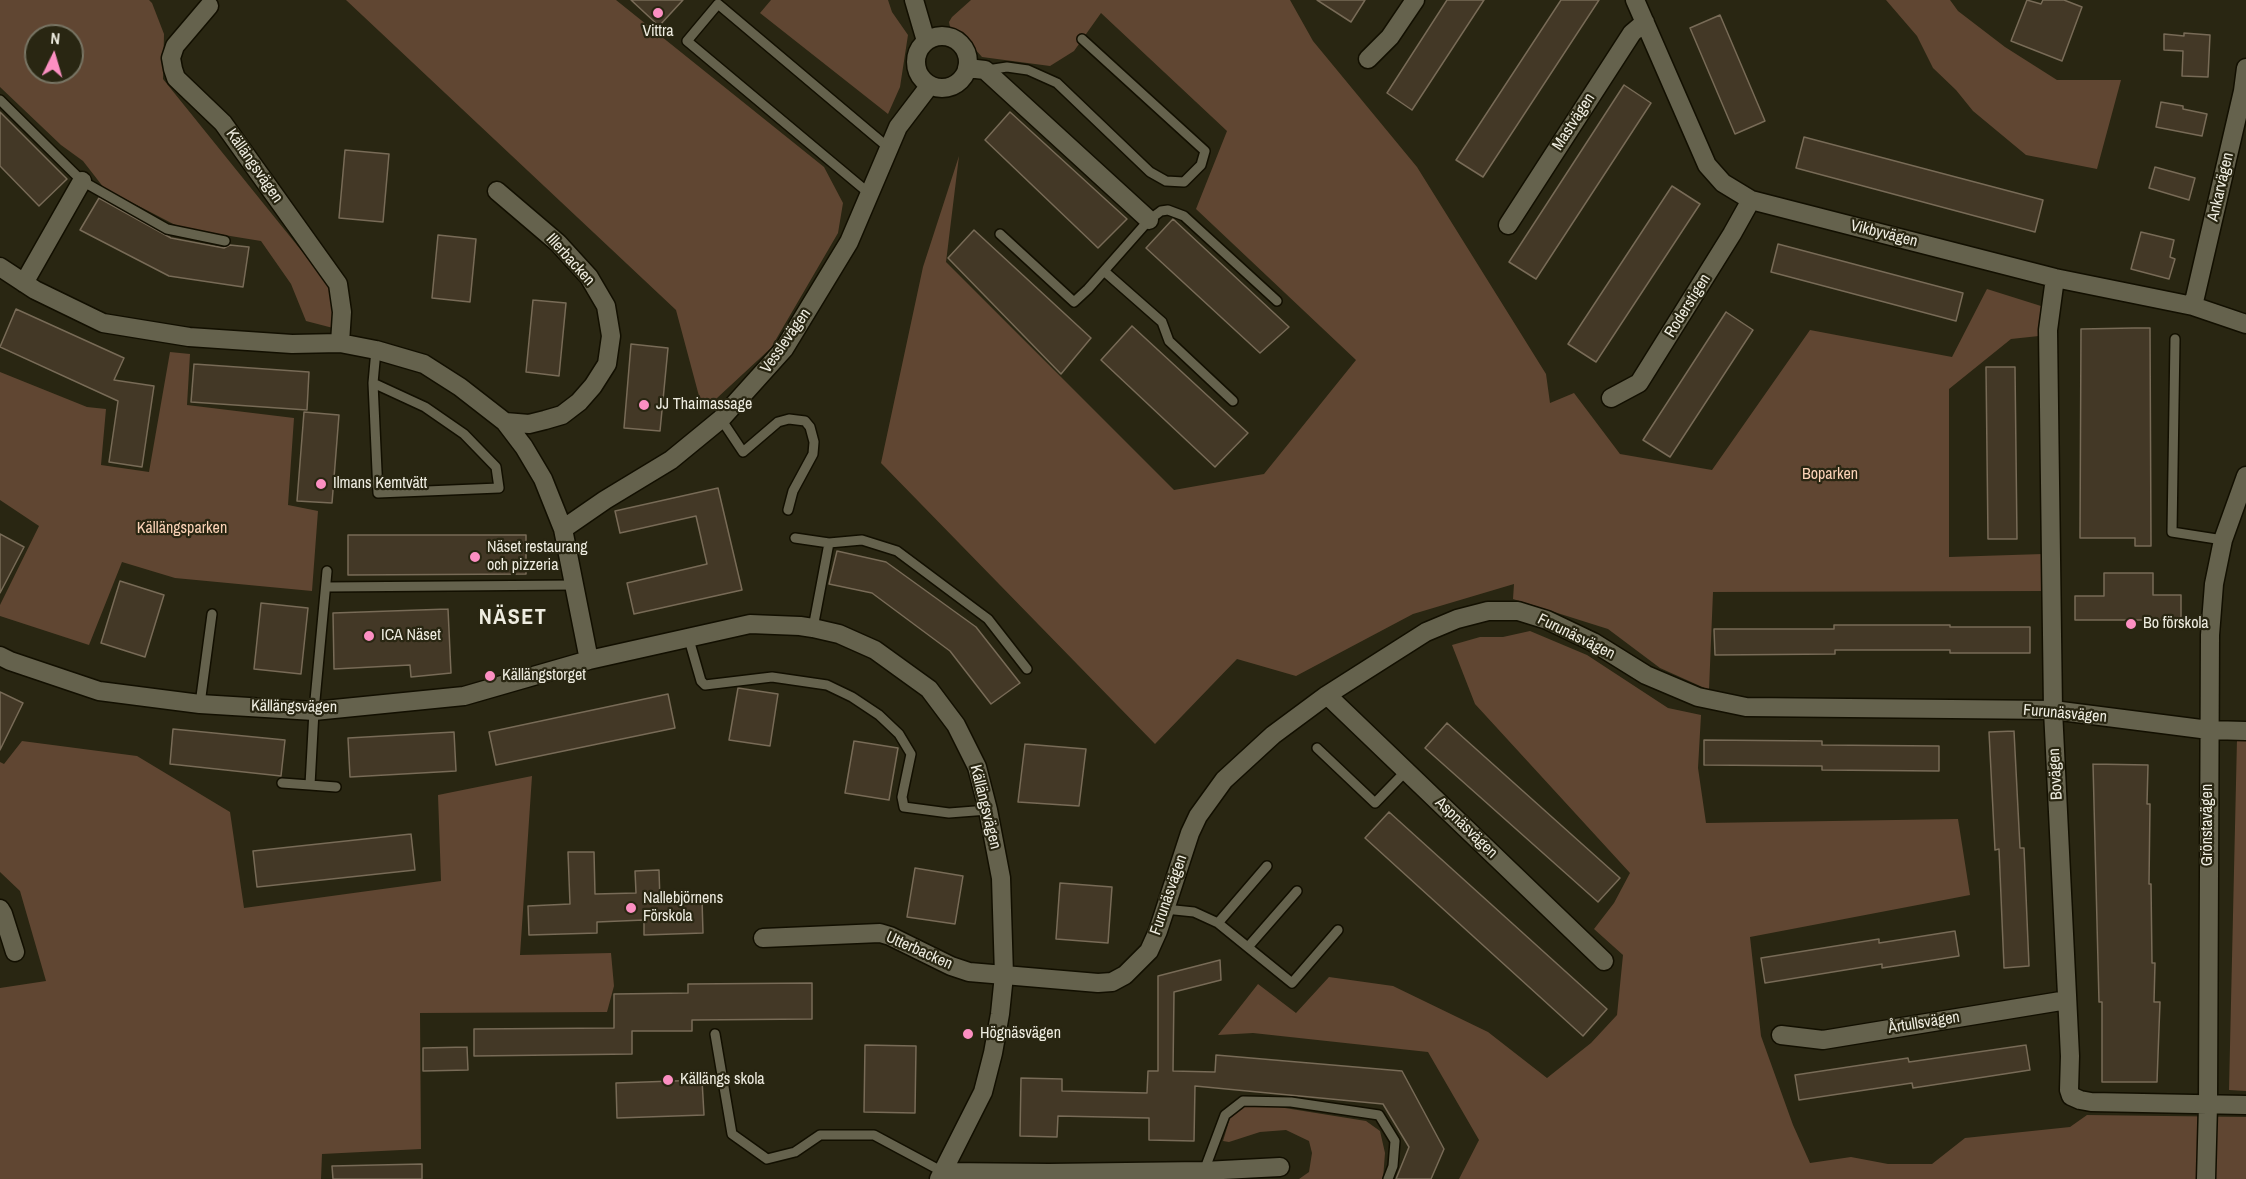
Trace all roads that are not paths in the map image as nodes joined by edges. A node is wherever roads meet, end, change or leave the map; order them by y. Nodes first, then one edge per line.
1 (914, 0) edge
2 (1415, 0) edge
3 (1635, 0) edge
4 (209, 6) dead end
5 (1645, 22) junction
6 (1082, 39) dead end
7 (926, 41) junction
8 (1368, 59) dead end
9 (2246, 68) edge
10 (976, 69) junction
11 (930, 85) junction
12 (0, 100) edge
13 (890, 149) junction
14 (82, 181) junction
15 (497, 191) dead end
16 (871, 195) junction
17 (1751, 200) junction
18 (1149, 220) junction
19 (1508, 225) dead end
20 (1000, 234) dead end
21 (225, 241) dead end
22 (0, 267) edge
23 (1104, 271) junction
24 (2055, 278) junction
25 (24, 283) junction
26 (1276, 301) dead end
27 (2193, 306) junction
28 (2246, 324) edge
29 (2175, 339) dead end
30 (340, 343) junction
31 (376, 350) junction
32 (373, 383) junction
33 (1611, 398) dead end
34 (1233, 401) dead end
35 (722, 419) junction
36 (505, 422) junction
37 (2246, 476) edge
38 (788, 510) dead end
39 (563, 529) junction
40 (795, 538) dead end
41 (2223, 540) junction
42 (828, 543) junction
43 (327, 571) dead end
44 (574, 585) junction
45 (327, 587) junction
46 (212, 614) dead end
47 (813, 628) junction
48 (688, 636) junction
49 (0, 656) edge
50 (589, 660) junction
51 (1028, 669) dead end
52 (1327, 695) junction
53 (200, 704) junction
54 (2053, 710) junction
55 (314, 711) junction
56 (2209, 730) junction
57 (2246, 730) edge
58 (1317, 748) dead end
59 (1406, 771) junction
60 (282, 783) dead end
61 (310, 785) junction
62 (336, 787) dead end
63 (988, 810) junction
64 (1267, 866) dead end
65 (1297, 891) dead end
66 (0, 909) edge
67 (1165, 909) junction
68 (1218, 922) junction
69 (1338, 930) dead end
70 (762, 938) dead end
71 (1248, 947) junction
72 (15, 952) dead end
73 (1604, 961) dead end
74 (1004, 975) junction
75 (2067, 1000) junction
76 (715, 1034) dead end
77 (1781, 1035) dead end
78 (2208, 1105) junction
79 (2246, 1105) edge
80 (1280, 1167) dead end
81 (1204, 1171) junction
82 (941, 1176) edge
83 (1388, 1179) edge
84 (2206, 1179) edge

1 - 7 street
2 - 8 street
3 - 5 street, Vikbyvägen
4 - 30 street, Källängsvägen
5 - 17 street, Vikbyvägen
5 - 19 street, Mastvägen
6 - 10 lane
7 - 10 street
7 - 11 street
9 - 27 street, Ankarvägen
10 - 11 street
10 - 18 street
11 - 13 street, Vesslevägen
12 - 14 lane
13 - 16 street, Vesslevägen
13 - 16 lane
14 - 21 lane
14 - 25 street
15 - 36 street, Illerbacken
16 - 35 street, Vesslevägen
17 - 24 street, Vikbyvägen
17 - 33 street, Roderstigen
18 - 23 lane
18 - 26 lane
20 - 23 lane
22 - 25 street
23 - 34 lane
24 - 27 street, Vikbyvägen
24 - 54 street, Bovägen
25 - 30 street
27 - 28 street, Vikbyvägen
29 - 41 lane
30 - 31 street
31 - 32 lane
31 - 36 street
32 - 32 lane
35 - 38 lane
35 - 39 street, Vesslevägen
36 - 39 street
37 - 41 street, Grönstavägen
39 - 44 street
40 - 42 lane
41 - 56 street, Grönstavägen
42 - 47 lane
42 - 51 lane
43 - 45 lane
44 - 45 lane
44 - 50 street
45 - 55 lane
46 - 53 lane
47 - 48 street, Källängsvägen
47 - 63 street, Källängsvägen
48 - 50 street, Källängsvägen
48 - 63 lane
49 - 53 street, Källängsvägen
50 - 55 street, Källängsvägen
52 - 54 street, Furunäsvägen
52 - 59 street, Aspnäsvägen
52 - 67 street, Furunäsvägen
53 - 55 street, Källängsvägen
54 - 56 street, Furunäsvägen
54 - 75 street, Bovägen
55 - 61 lane
56 - 57 street, Furunäsvägen
56 - 78 street, Grönstavägen
58 - 59 lane
59 - 73 street, Aspnäsvägen
60 - 61 lane
61 - 62 lane
63 - 74 street, Källängsvägen
64 - 68 lane
65 - 71 lane
66 - 72 street
67 - 68 lane
67 - 74 street, Furunäsvägen
68 - 71 lane
69 - 71 lane
70 - 74 street, Utterbacken
74 - 82 street, Källängsvägen
75 - 77 street, Årtullsvägen
75 - 78 street, Bovägen
76 - 82 lane
78 - 79 street
78 - 84 street, Grönstavägen
80 - 81 street
81 - 82 street
81 - 83 lane

